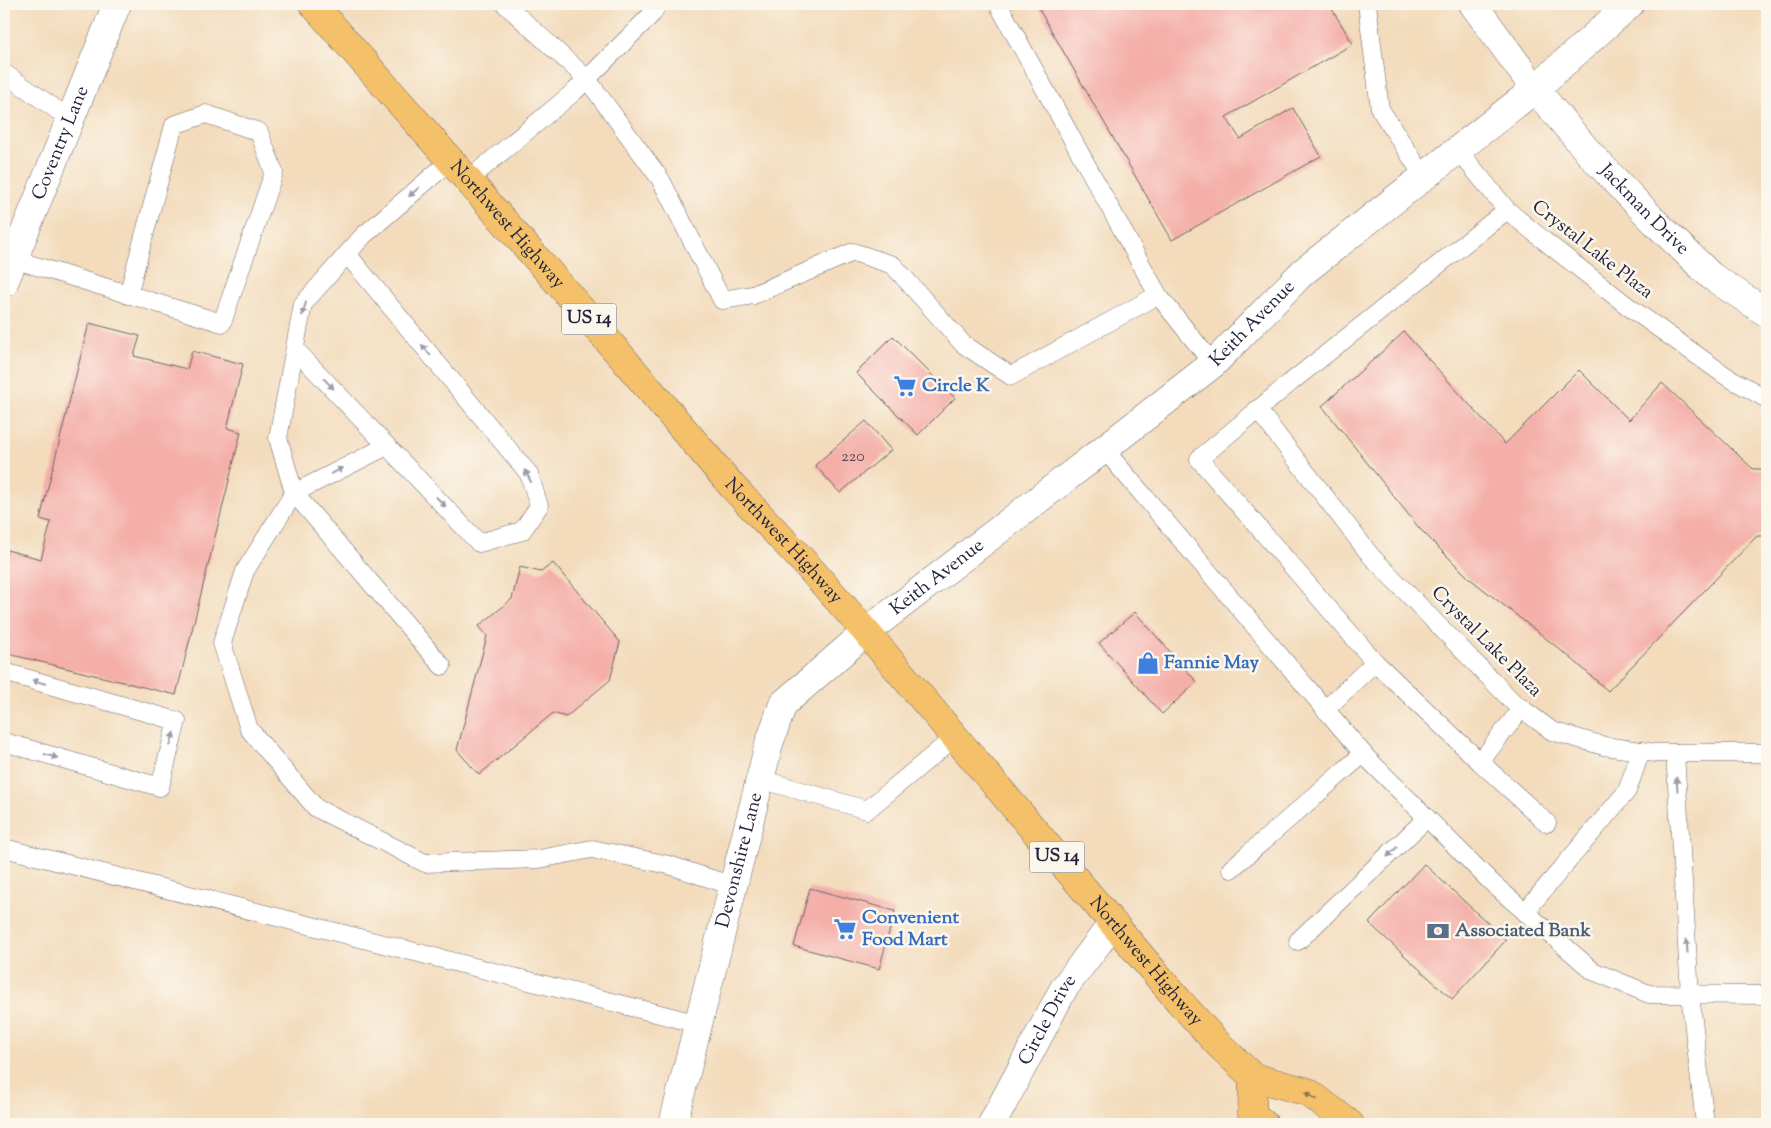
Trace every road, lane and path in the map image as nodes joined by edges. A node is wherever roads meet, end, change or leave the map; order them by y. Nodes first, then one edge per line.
1 (117, 4) edge
2 (313, 4) edge
3 (505, 4) edge
4 (657, 4) edge
5 (998, 4) edge
6 (1367, 4) edge
7 (1473, 4) edge
8 (1630, 4) edge
9 (4, 73) edge
10 (587, 79) junction
11 (1535, 90) junction
12 (70, 120) junction
13 (1458, 150) junction
14 (460, 170) junction
15 (1424, 177) junction
16 (1507, 210) junction
17 (347, 254) junction
18 (9, 271) edge
19 (128, 294) junction
20 (1158, 294) junction
21 (1767, 313) edge
22 (295, 349) junction
23 (1213, 364) junction
24 (1767, 399) edge
25 (1257, 409) junction
26 (387, 446) junction
27 (1104, 449) junction
28 (294, 493) junction
29 (866, 632) junction
30 (1375, 662) junction
31 (442, 666) dead end
32 (4, 672) edge
33 (1522, 708) junction
34 (1326, 710) junction
35 (955, 737) junction
36 (4, 742) edge
37 (1641, 751) junction
38 (1767, 753) edge
39 (1363, 754) junction
40 (1675, 754) junction
41 (1480, 762) junction
42 (760, 779) junction
43 (1427, 818) junction
44 (1547, 822) dead end
45 (4, 848) edge
46 (1231, 869) dead end
47 (733, 886) junction
48 (1525, 912) junction
49 (1113, 923) junction
50 (1298, 941) dead end
51 (1690, 994) junction
52 (1767, 995) edge
53 (699, 1024) junction
54 (1253, 1077) junction
55 (1255, 1121) edge
56 (673, 1124) edge
57 (992, 1124) edge
58 (1350, 1124) edge
59 (1705, 1124) edge

1 - 12 street, Coventry Lane
2 - 14 main road, Northwest Highway / US 14
3 - 10 lane
4 - 10 lane
5 - 20 lane
6 - 15 lane
7 - 11 street, Jackman Drive
8 - 11 street, Keith Avenue
9 - 12 lane
10 - 14 lane
10 - 20 lane
11 - 13 street, Keith Avenue
11 - 21 street, Jackman Drive
12 - 18 street, Coventry Lane
13 - 15 street, Keith Avenue
13 - 16 lane, Crystal Lake Plaza
14 -> 17 lane
14 - 29 main road, Northwest Highway / US 14
15 - 23 street, Keith Avenue
16 - 24 lane, Crystal Lake Plaza
16 - 25 lane
17 -> 22 lane
26 -> 17 lane
18 - 19 lane
19 - 19 lane
20 - 23 lane
22 -> 26 lane
22 - 28 lane
23 - 27 street, Keith Avenue
25 - 30 lane
25 - 33 lane, Crystal Lake Plaza
28 -> 26 lane
27 - 29 street, Keith Avenue
27 - 34 lane
28 - 31 lane
28 - 47 lane
29 - 35 main road, Northwest Highway / US 14
29 - 42 street, Devonshire Lane
30 - 34 lane
30 - 41 lane
36 -> 32 lane
33 - 37 lane, Crystal Lake Plaza
33 - 41 lane
34 - 39 lane
35 - 42 lane
35 - 49 main road, Northwest Highway / US 14
37 - 40 lane, Crystal Lake Plaza
37 - 48 lane
38 - 40 lane, Crystal Lake Plaza
39 - 43 lane
39 - 46 lane
51 -> 40 lane
41 - 44 lane
42 - 47 street, Devonshire Lane
43 - 48 lane
43 -> 50 lane
45 - 53 lane
47 - 53 street, Devonshire Lane
48 - 51 lane
49 - 54 main road, Northwest Highway / US 14
49 - 57 street, Circle Drive
51 - 52 lane
51 - 59 lane
53 - 56 street, Devonshire Lane
54 - 55 main road
58 -> 54 main road, Northwest Highway / US 14

